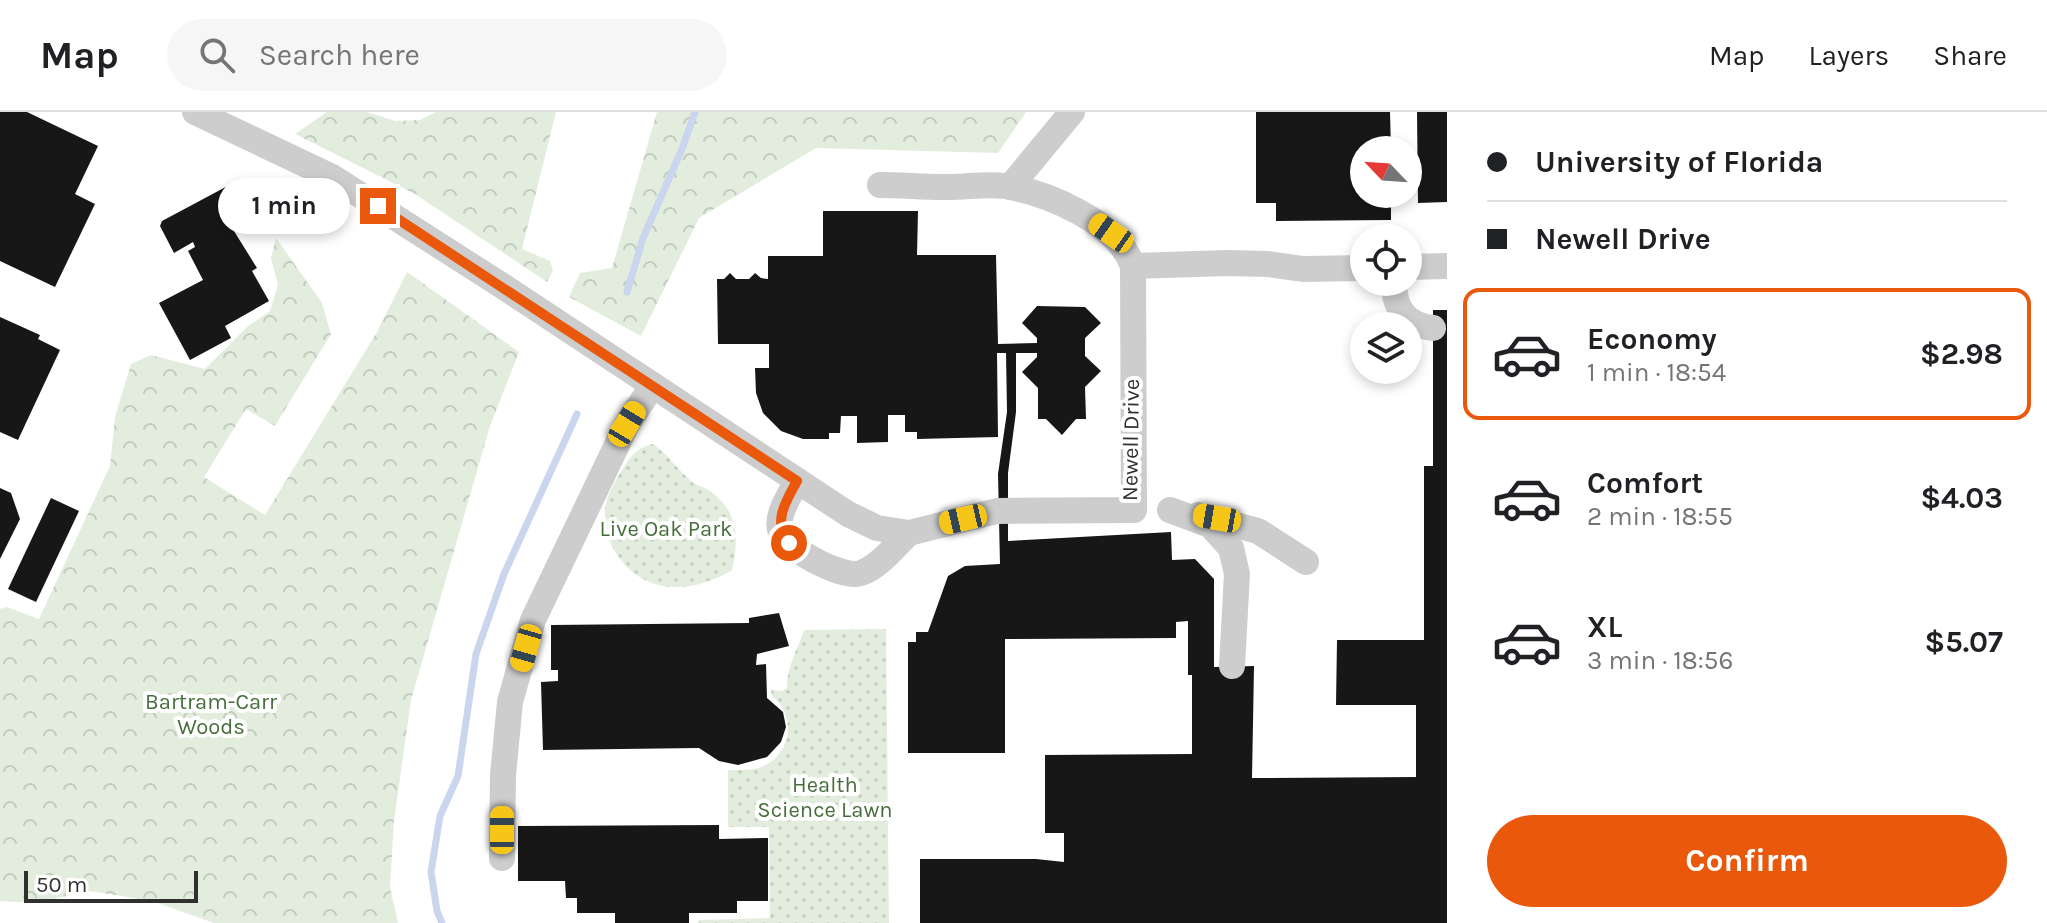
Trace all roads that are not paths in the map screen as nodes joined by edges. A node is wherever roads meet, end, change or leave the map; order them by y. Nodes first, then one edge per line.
1 (195, 112) edge
2 (1072, 112) edge
3 (880, 185) dead end
4 (1010, 187) junction
5 (1133, 266) junction
6 (1447, 266) edge
7 (1422, 267) edge
8 (1350, 268) edge
9 (1394, 296) edge
10 (1433, 328) dead end
11 (653, 385) junction
12 (797, 481) junction
13 (1134, 510) junction
14 (1170, 510) junction
15 (909, 533) junction
16 (1306, 562) dead end
17 (1232, 666) dead end
18 (502, 858) dead end

1 - 11 street, Newell Drive
2 - 4 street
3 - 4 street
4 - 5 street
5 - 8 street
5 - 13 street, Newell Drive
6 - 7 street
9 - 10 street
11 - 12 street, Newell Drive
11 - 18 street
12 - 15 street, Newell Drive
12 - 15 street
13 - 14 street
13 - 15 street, Newell Drive
14 - 16 street
14 - 17 street

